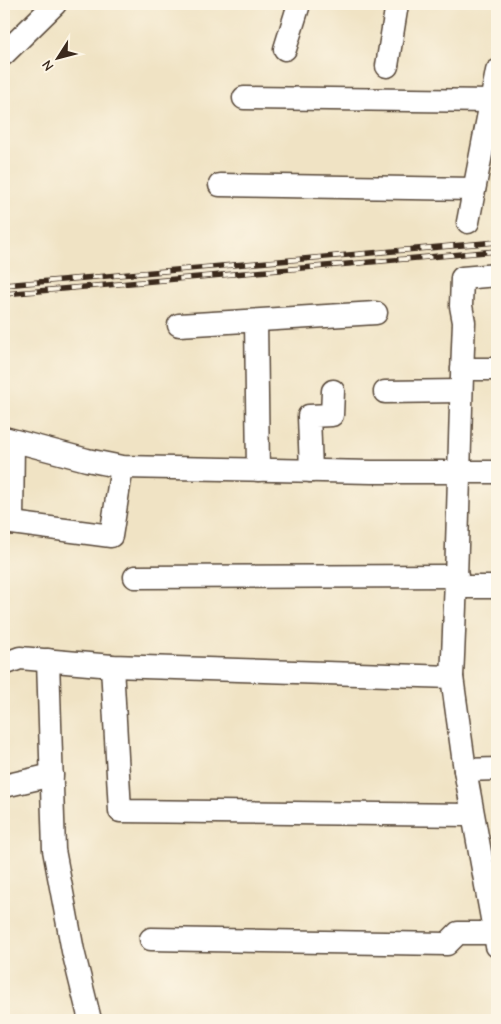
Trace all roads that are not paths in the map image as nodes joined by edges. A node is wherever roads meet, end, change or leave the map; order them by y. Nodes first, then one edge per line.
1 (299, 4) edge
2 (397, 4) edge
3 (49, 6) edge
4 (286, 49) dead end
5 (4, 54) edge
6 (387, 66) dead end
7 (497, 71) edge
8 (244, 98) dead end
9 (492, 101) junction
10 (489, 154) edge
11 (220, 185) dead end
12 (474, 189) junction
13 (468, 222) dead end
14 (497, 275) edge
15 (376, 314) dead end
16 (256, 321) junction
17 (179, 325) dead end
18 (497, 369) edge
19 (462, 380) junction
20 (333, 391) dead end
21 (385, 392) dead end
22 (8, 439) edge
23 (122, 467) junction
24 (258, 470) junction
25 (311, 471) junction
26 (458, 471) junction
27 (497, 472) edge
28 (8, 520) edge
29 (135, 577) dead end
30 (457, 582) junction
31 (497, 587) edge
32 (48, 660) junction
33 (4, 664) edge
34 (112, 666) junction
35 (452, 677) junction
36 (497, 769) edge
37 (465, 770) junction
38 (52, 775) junction
39 (4, 786) edge
40 (472, 815) junction
41 (151, 939) dead end
42 (496, 940) edge
43 (90, 1020) edge

1 - 4 street
2 - 6 street
3 - 5 street
7 - 9 street
8 - 9 street
9 - 10 street
10 - 12 street
11 - 12 street
12 - 13 street
14 - 19 street
15 - 16 street
16 - 17 street
16 - 24 street
18 - 19 street
19 - 21 street
19 - 26 street
20 - 25 street
22 - 23 street
22 - 28 street
23 - 24 street
23 - 28 street
24 - 25 street
25 - 26 street
26 - 27 street
26 - 30 street
29 - 30 street
30 - 31 street
30 - 35 street
32 - 33 street
32 - 34 street
32 - 38 street
34 - 35 street
34 - 40 street
35 - 37 street
36 - 37 street
37 - 40 street
38 - 39 street
38 - 43 street
40 - 42 street
41 - 42 street

